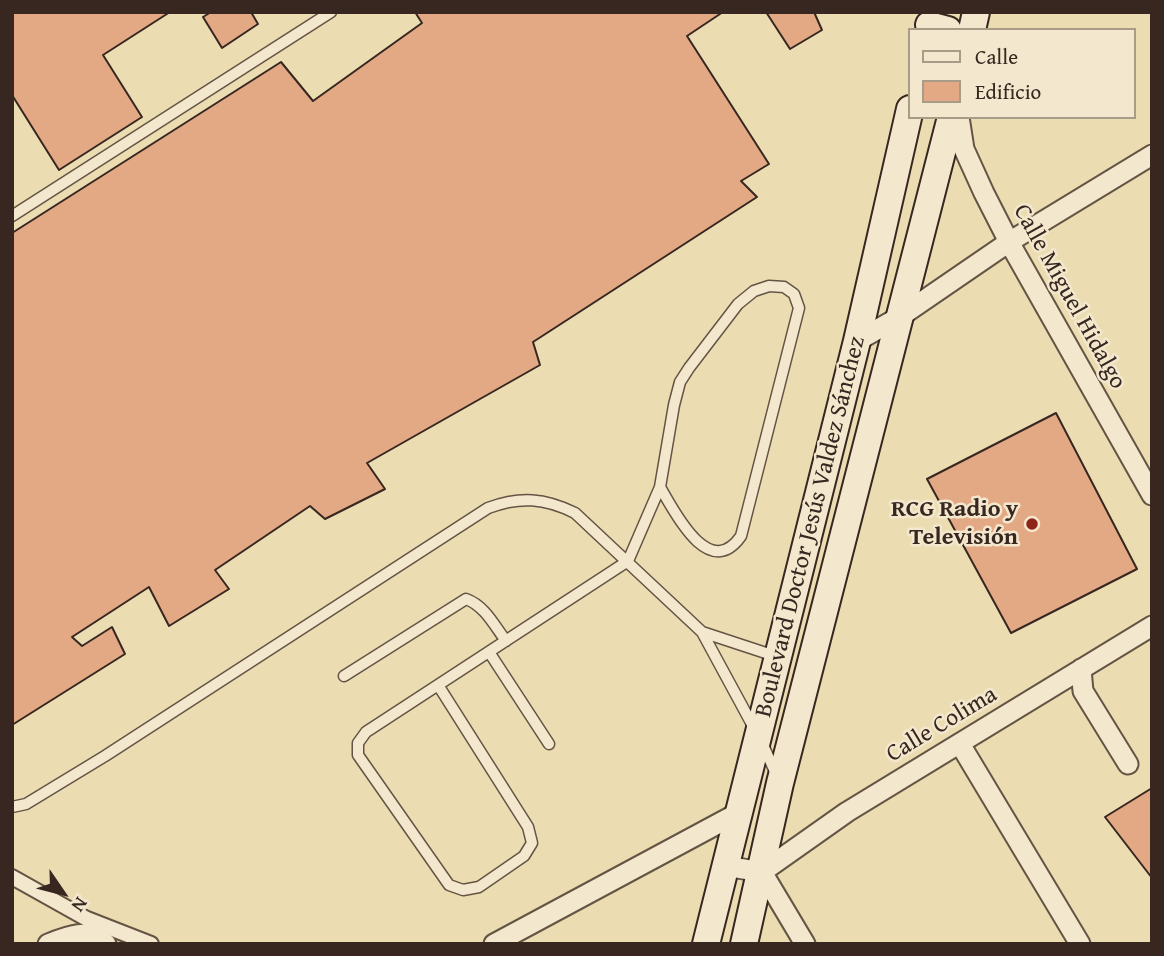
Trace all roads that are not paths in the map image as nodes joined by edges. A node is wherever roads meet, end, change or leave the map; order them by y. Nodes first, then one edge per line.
1 (331, 12) edge
2 (908, 118) edge
3 (950, 119) edge
4 (959, 119) edge
5 (1152, 155) edge
6 (12, 216) edge
7 (1009, 242) junction
8 (901, 316) junction
9 (857, 341) junction
10 (660, 487) junction
11 (1152, 495) edge
12 (628, 561) junction
13 (1152, 626) edge
14 (702, 632) junction
15 (506, 641) junction
16 (489, 652) junction
17 (778, 657) junction
18 (1081, 669) junction
19 (344, 676) dead end
20 (438, 685) junction
21 (759, 736) junction
22 (549, 744) dead end
23 (960, 744) junction
24 (1128, 764) dead end
25 (780, 783) junction
26 (12, 807) edge
27 (737, 813) junction
28 (725, 866) junction
29 (762, 873) junction
30 (12, 877) edge
31 (48, 944) edge
32 (106, 944) edge
33 (151, 944) edge
34 (494, 944) edge
35 (706, 944) edge
36 (744, 944) edge
37 (806, 944) edge
38 (1080, 944) edge

1 - 6 lane
2 - 9 main road, Boulevard Doctor Jesús Valdez Sánchez
3 - 8 main road, Boulevard Doctor Jesús Valdez Sánchez
4 - 7 street, Calle Miguel Hidalgo
5 - 7 street
7 - 8 street
7 - 11 street, Calle Miguel Hidalgo
8 - 9 street
8 - 25 main road, Boulevard Doctor Jesús Valdez Sánchez
9 - 17 main road, Boulevard Doctor Jesús Valdez Sánchez
10 - 10 lane
10 - 12 lane
12 - 14 lane
12 - 15 lane
12 - 26 lane
13 - 18 street, Calle Colima
14 - 17 lane
14 - 21 lane
15 - 16 lane
15 - 19 lane
16 - 20 lane
16 - 22 lane
17 - 21 main road, Boulevard Doctor Jesús Valdez Sánchez
18 - 23 street, Calle Colima
18 - 24 street
20 - 20 lane
21 - 25 lane
21 - 27 main road, Boulevard Doctor Jesús Valdez Sánchez
23 - 29 street, Calle Colima
23 - 38 street
25 - 29 main road, Boulevard Doctor Jesús Valdez Sánchez
27 - 28 main road, Boulevard Doctor Jesús Valdez Sánchez
27 - 34 street
28 - 29 street
28 - 35 main road, Boulevard Doctor Jesús Valdez Sánchez
29 - 36 main road, Boulevard Doctor Jesús Valdez Sánchez
29 - 37 street
30 - 33 street
31 - 32 street

